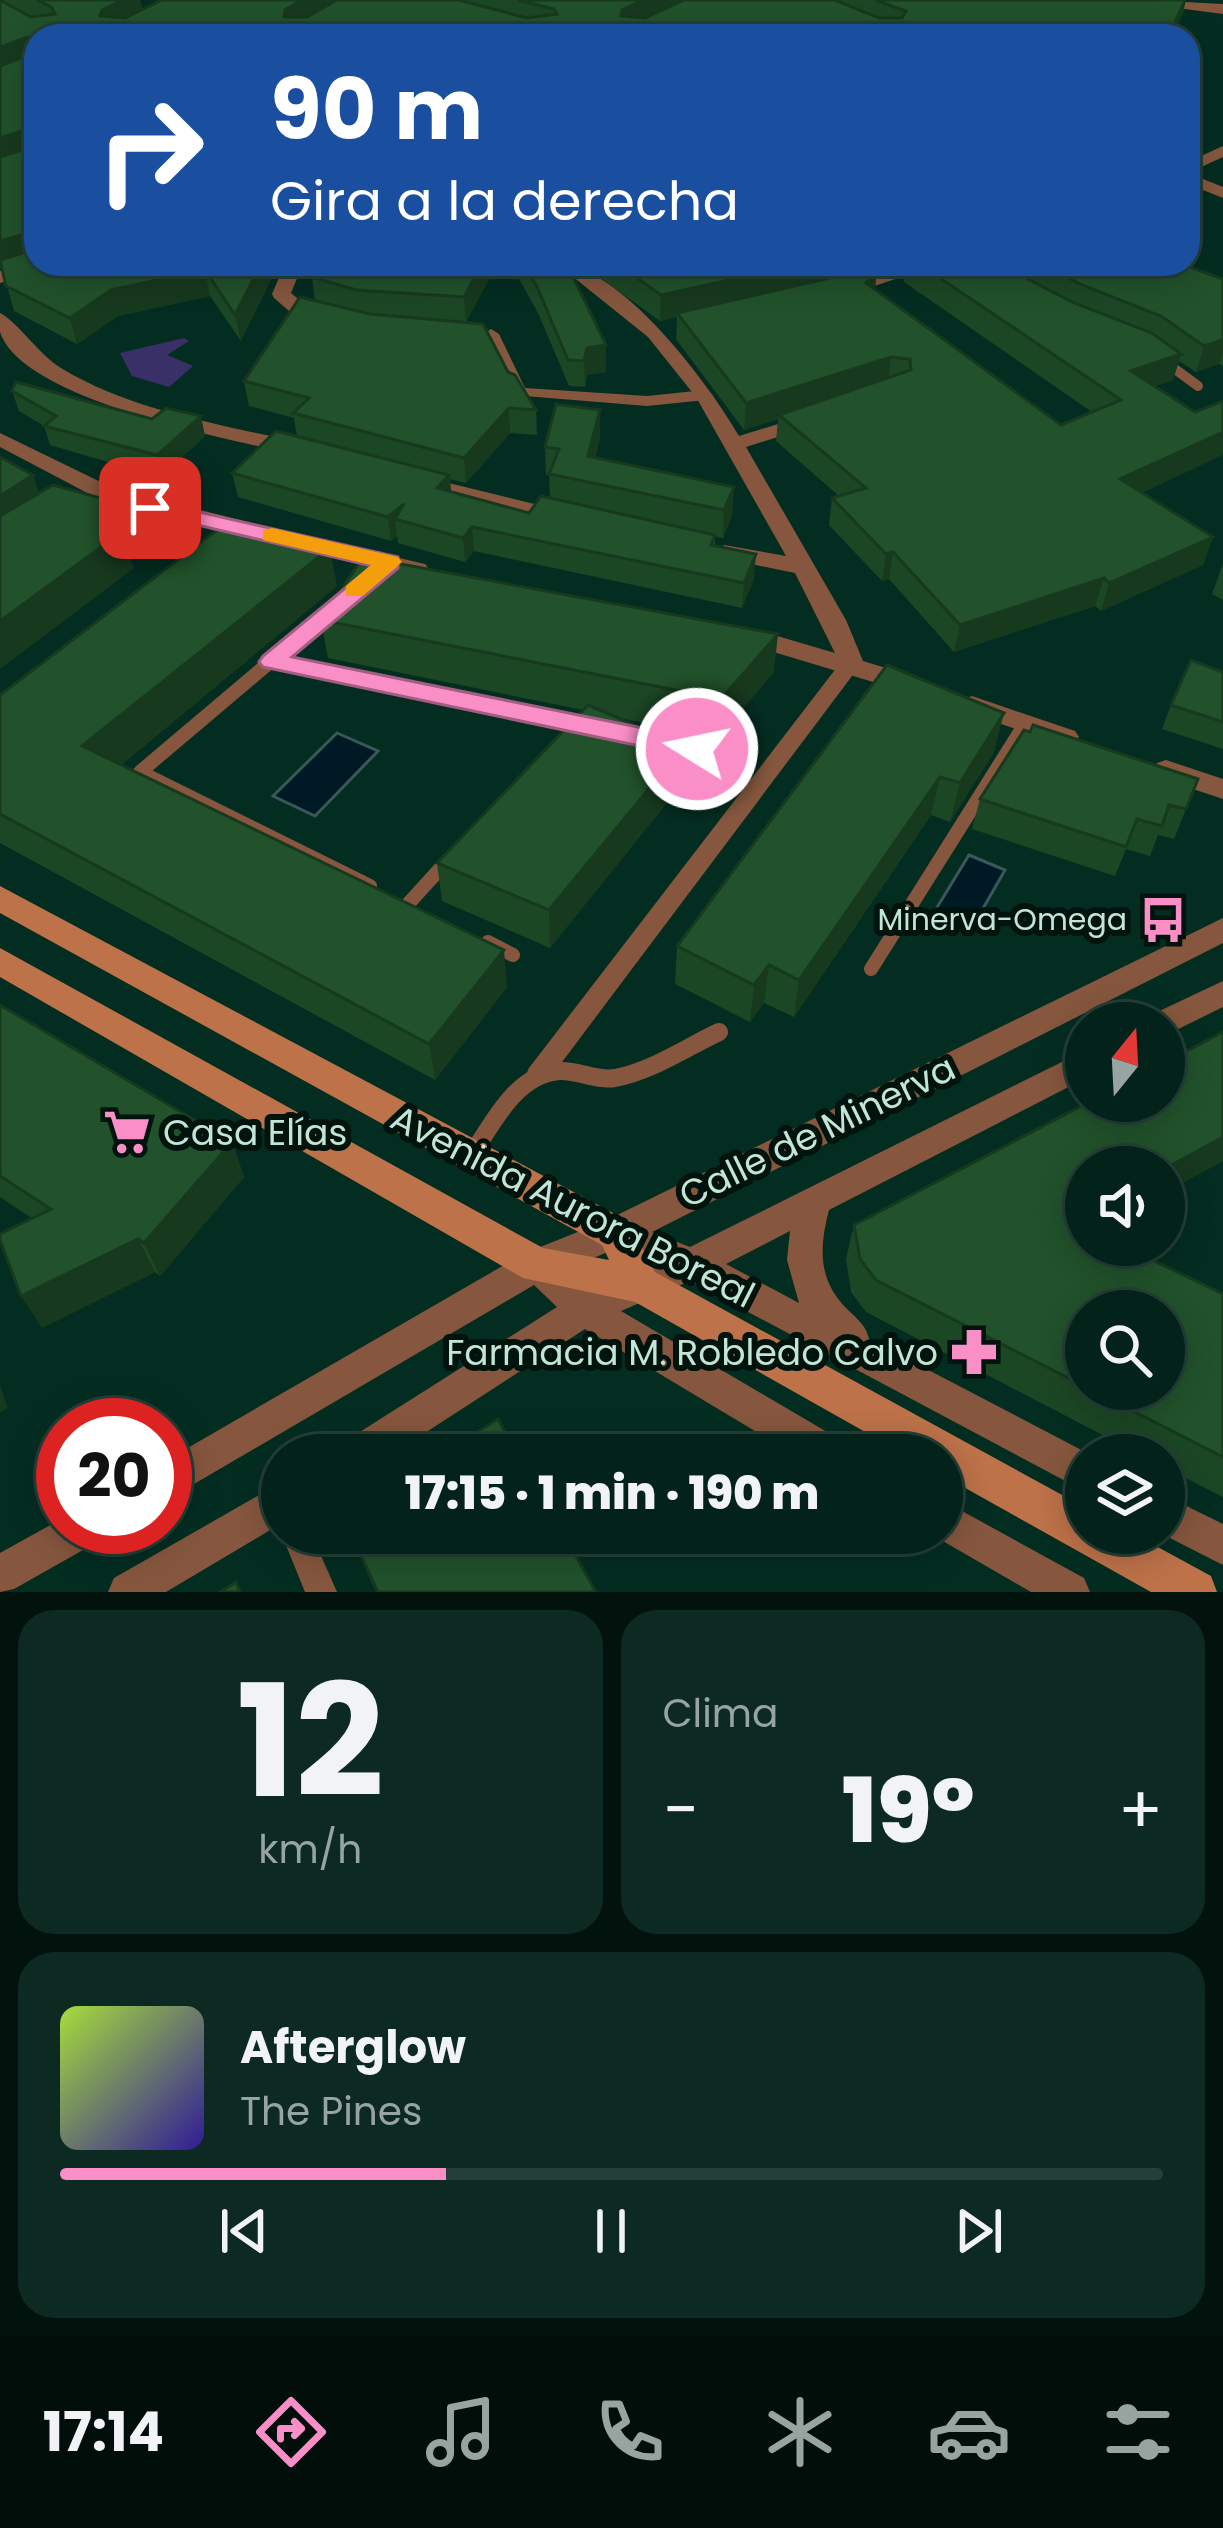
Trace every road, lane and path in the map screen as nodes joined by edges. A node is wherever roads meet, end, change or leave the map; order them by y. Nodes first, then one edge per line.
1 (1154, 0) edge
2 (1223, 9) edge
3 (289, 276) edge
4 (581, 276) edge
5 (839, 276) edge
6 (894, 276) edge
7 (865, 285) junction
8 (820, 295) edge
9 (0, 319) edge
10 (354, 325) edge
11 (684, 327) edge
12 (483, 333) edge
13 (655, 333) junction
14 (1149, 351) edge
15 (1198, 386) dead end
16 (704, 395) junction
17 (835, 412) edge
18 (0, 439) edge
19 (735, 444) junction
20 (321, 455) edge
21 (387, 474) edge
22 (593, 525) edge
23 (706, 548) edge
24 (800, 566) junction
25 (432, 572) edge
26 (354, 592) edge
27 (724, 631) edge
28 (272, 662) junction
29 (851, 663) junction
30 (1025, 724) junction
31 (573, 726) junction
32 (594, 730) edge
33 (656, 741) edge
34 (558, 742) edge
35 (1091, 746) edge
36 (697, 749) dead end
37 (1135, 760) edge
38 (1223, 789) edge
39 (468, 839) edge
40 (0, 898) edge
41 (408, 904) junction
42 (429, 914) edge
43 (1223, 929) edge
44 (471, 934) edge
45 (513, 955) dead end
46 (0, 961) edge
47 (872, 970) dead end
48 (1223, 993) edge
49 (1185, 1012) edge
50 (719, 1032) dead end
51 (1065, 1074) edge
52 (538, 1075) junction
53 (470, 1158) junction
54 (815, 1202) junction
55 (615, 1233) junction
56 (692, 1264) junction
57 (537, 1265) junction
58 (641, 1285) junction
59 (585, 1309) junction
60 (897, 1374) junction
61 (390, 1434) edge
62 (796, 1434) edge
63 (1065, 1462) edge
64 (192, 1466) edge
65 (261, 1514) edge
66 (1065, 1520) edge
67 (1185, 1525) edge
68 (963, 1531) edge
69 (1223, 1545) edge
70 (37, 1554) edge
71 (305, 1554) edge
72 (1127, 1554) edge
73 (0, 1575) edge
74 (128, 1592) edge
75 (321, 1592) edge
76 (1070, 1592) edge
77 (1195, 1592) edge

1 - 2 street
3 - 10 street
4 - 13 street
5 - 7 street
6 - 7 street
7 - 8 street
9 - 20 street
11 - 13 street
12 - 16 street
13 - 16 street
14 - 15 lane
16 - 19 street
17 - 19 street
18 - 25 street
19 - 24 street
21 - 22 street
23 - 24 street
24 - 29 street
26 - 28 lane
27 - 29 street
28 - 31 lane
28 - 41 lane
29 - 30 street
29 - 52 street
30 - 35 street
30 - 47 lane
31 - 32 lane
31 - 34 lane
33 - 36 lane
37 - 38 street
39 - 41 lane
40 - 53 main road, Avenida Aurora Boreal
41 - 42 lane
43 - 55 street, Calle de Minerva
44 - 45 lane
46 - 57 main road, Avenida Aurora Boreal
48 - 49 street
50 - 52 lane
51 - 54 street, Calle de Minerva
52 - 53 lane
53 - 55 main road, Avenida Aurora Boreal
54 - 56 street, Calle de Minerva
54 - 60 street, Calle de Minerva
55 - 56 street, Avenida Aurora Boreal
55 - 57 street, Calle de Minerva
55 - 58 main road
56 - 58 street, Calle de Minerva
56 - 60 street, Avenida Aurora Boreal
57 - 58 main road
57 - 59 street, Avenida Aurora Boreal
57 - 64 street, Calle de Minerva
58 - 59 street, Calle de Minerva
58 - 66 main road
59 - 61 street, Calle de Minerva
59 - 62 street, Avenida Aurora Boreal
60 - 63 street, Avenida Aurora Boreal
65 - 74 street
67 - 69 street
68 - 76 street
70 - 73 street
71 - 75 street
72 - 77 main road

